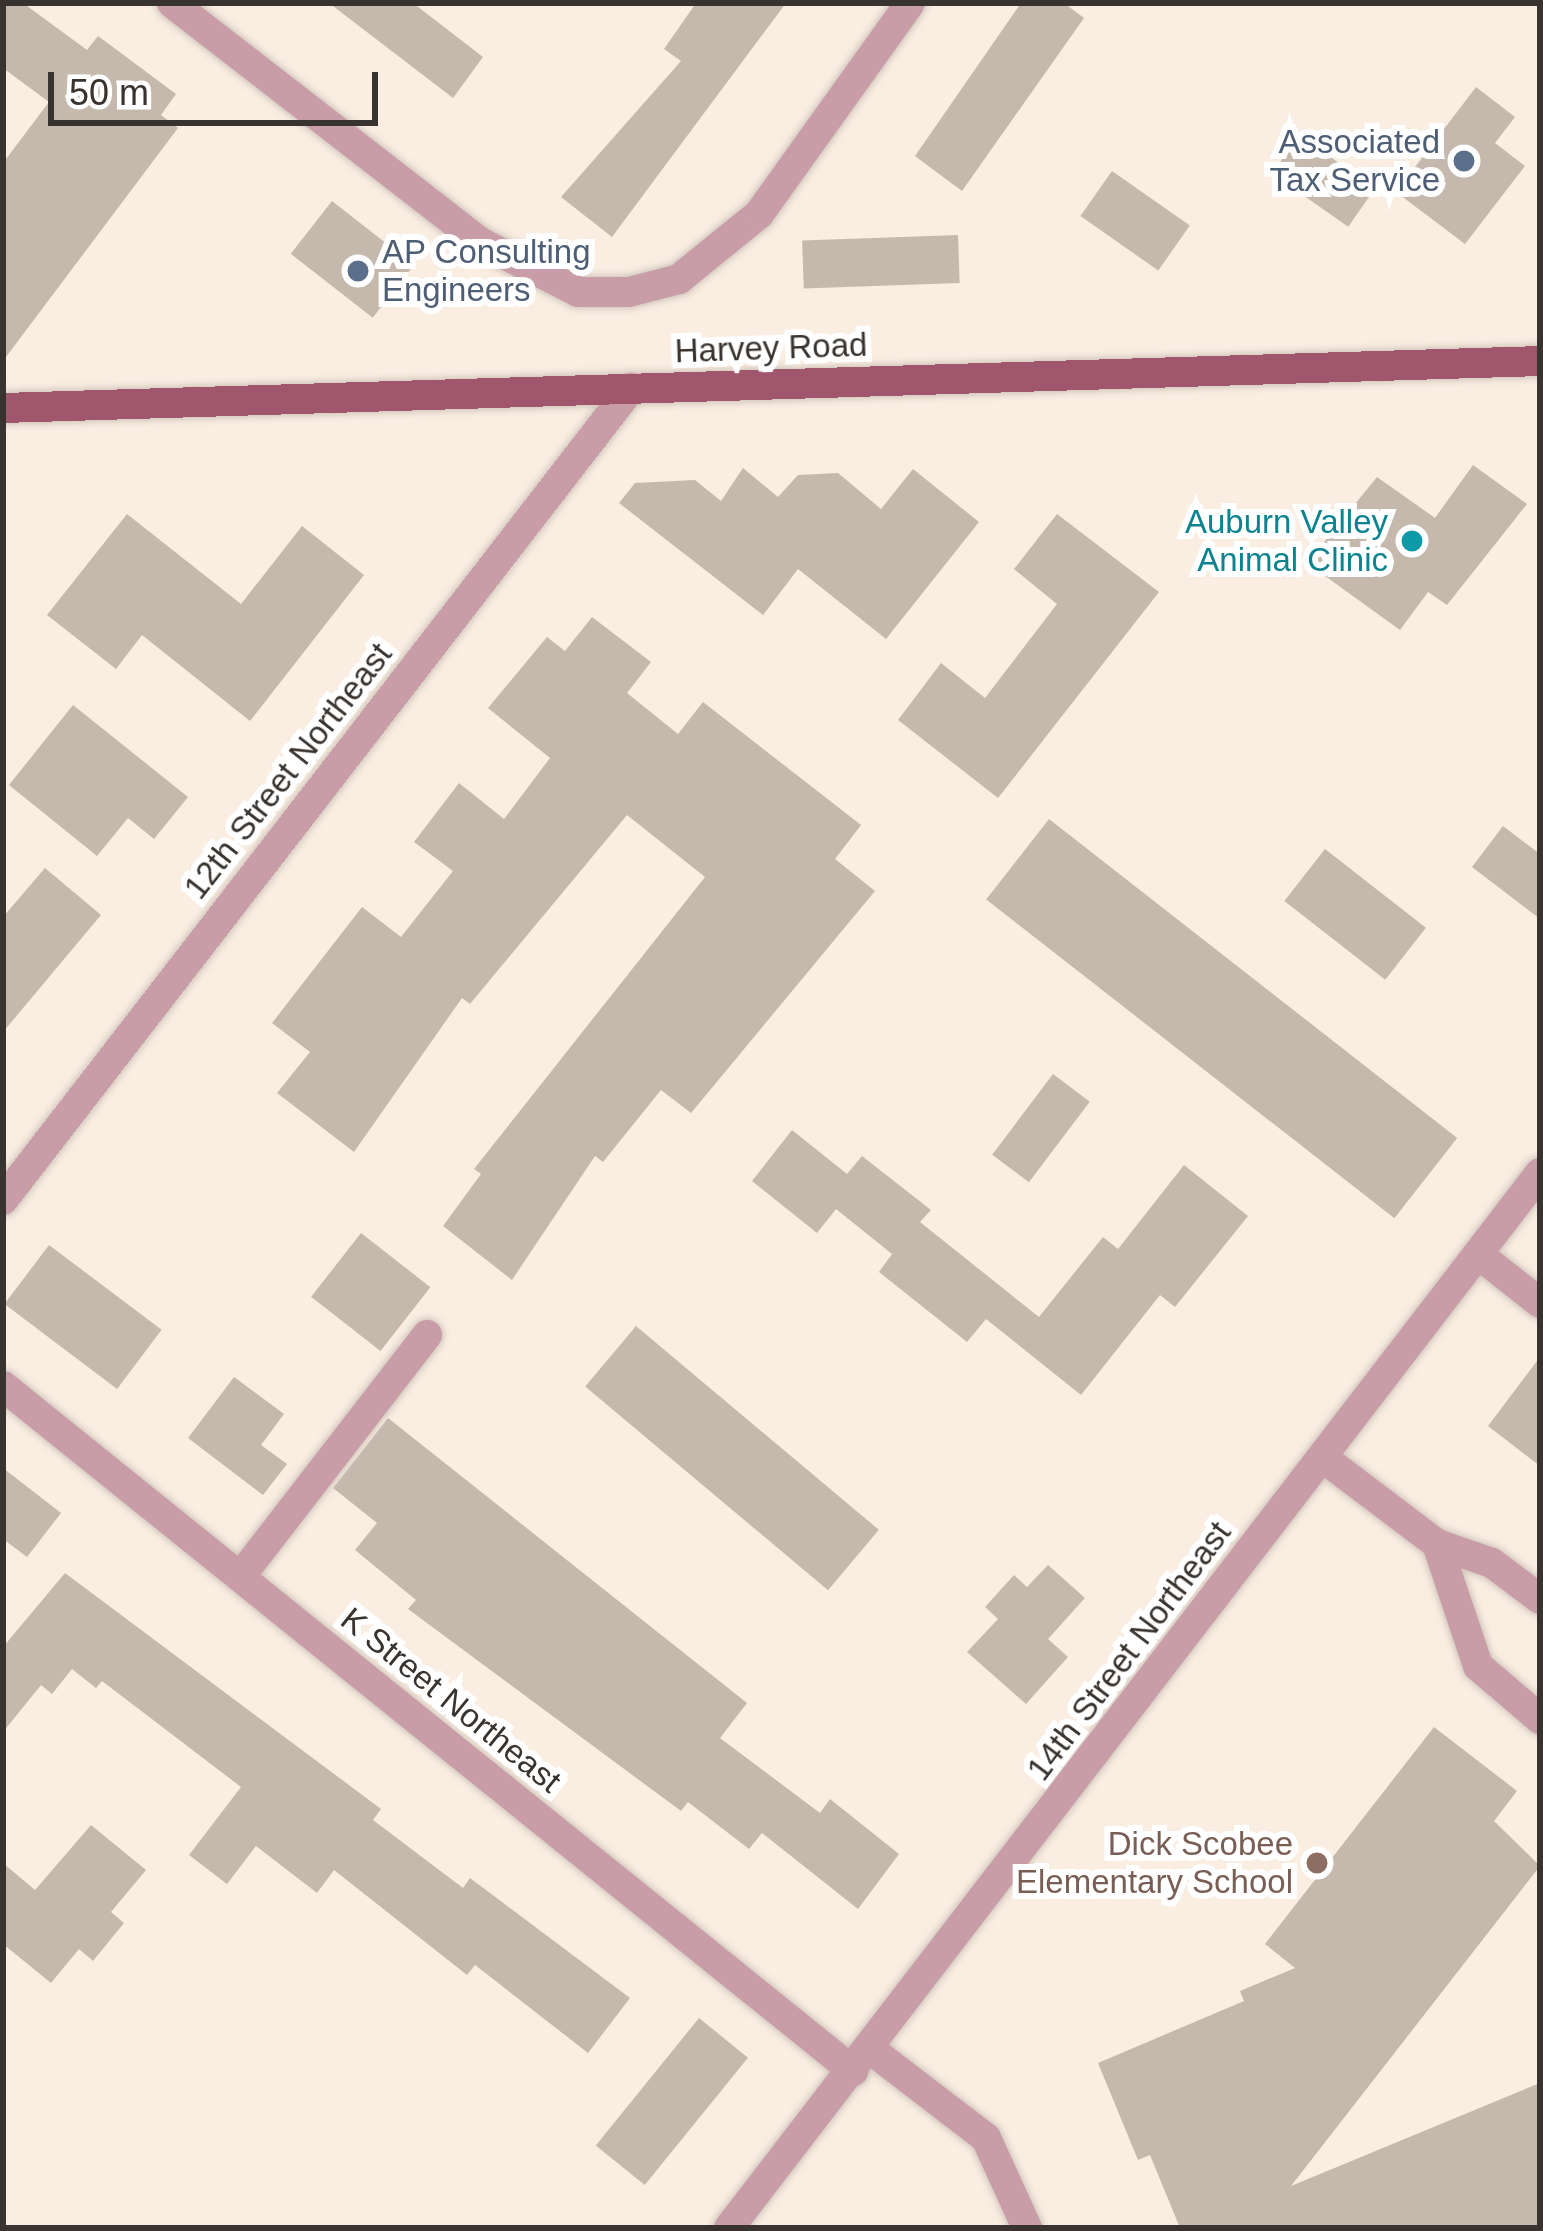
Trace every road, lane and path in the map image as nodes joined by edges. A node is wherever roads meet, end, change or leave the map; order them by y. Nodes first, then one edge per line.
1 (172, 3) edge
2 (910, 3) edge
3 (1540, 361) edge
4 (631, 388) junction
5 (3, 408) edge
6 (1540, 1173) edge
7 (3, 1200) edge
8 (1478, 1254) junction
9 (1540, 1303) edge
10 (427, 1335) dead end
11 (3, 1386) edge
12 (1322, 1457) junction
13 (1437, 1544) junction
14 (240, 1577) junction
15 (1540, 1599) edge
16 (1540, 1719) edge
17 (861, 2060) junction
18 (729, 2228) edge
19 (1027, 2228) edge

1 - 2 street
3 - 4 main road, Harvey Road
4 - 5 main road, Harvey Road
4 - 7 street, 12th Street Northeast
6 - 8 street, 14th Street Northeast
8 - 9 street
8 - 12 street, 14th Street Northeast
10 - 14 street
11 - 14 street, K Street Northeast
12 - 13 street
12 - 17 street, 14th Street Northeast
13 - 15 street
13 - 16 street
14 - 17 street, K Street Northeast
17 - 18 street, 14th Street Northeast
17 - 19 street, K Street Northeast

